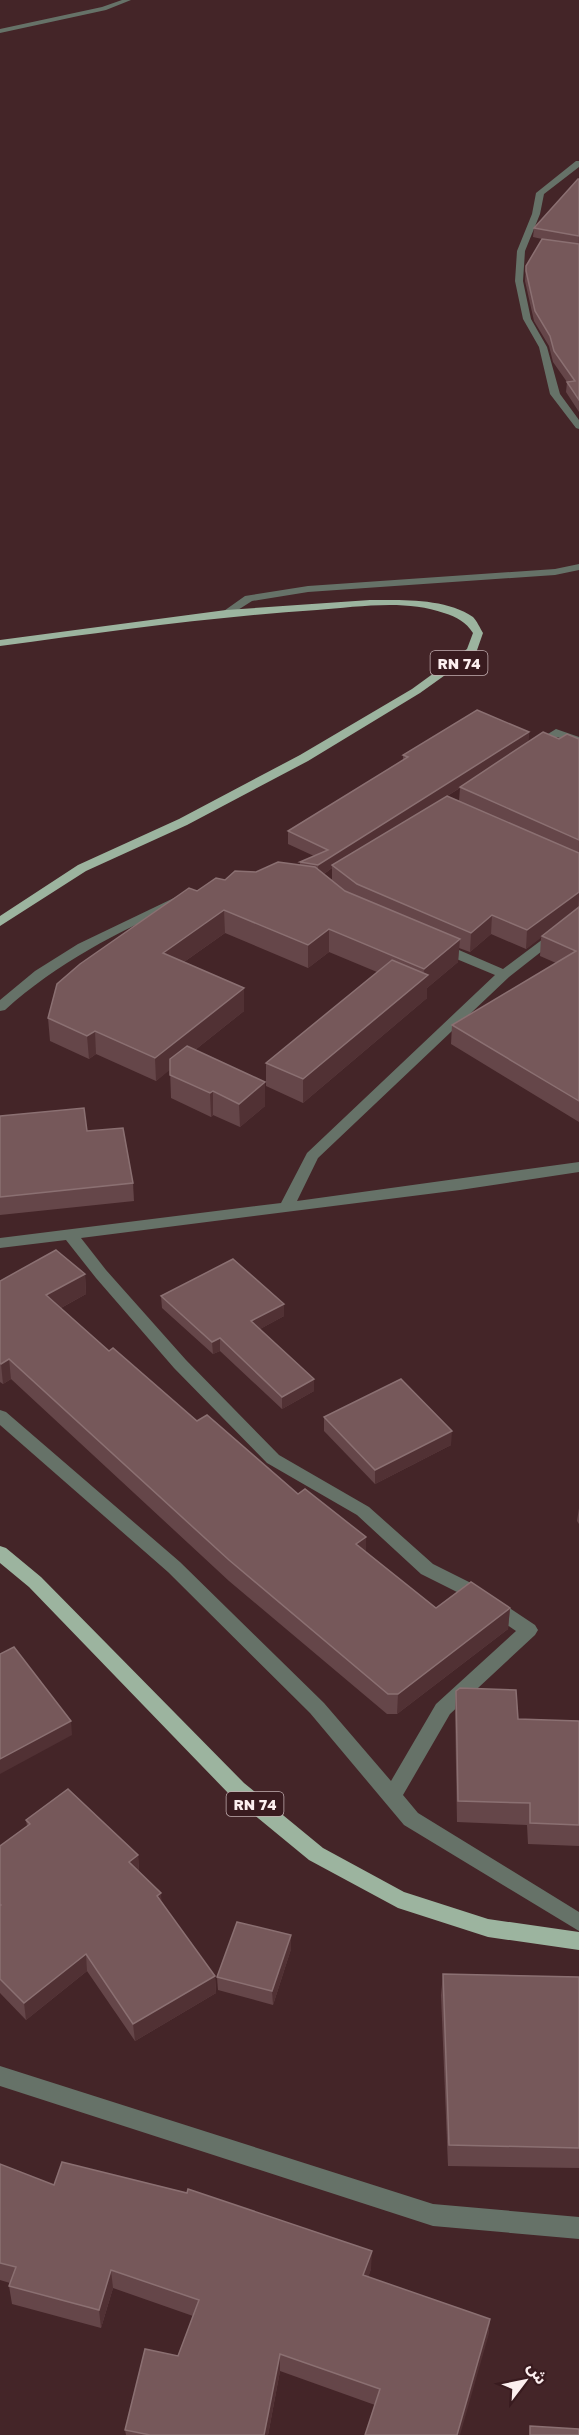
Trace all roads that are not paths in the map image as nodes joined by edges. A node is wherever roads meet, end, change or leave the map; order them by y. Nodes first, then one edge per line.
1 (128, 0) edge
2 (0, 31) edge
3 (579, 163) edge
4 (558, 179) junction
5 (568, 182) dead end
6 (524, 241) junction
7 (535, 243) edge
8 (579, 426) edge
9 (579, 567) edge
10 (226, 613) junction
11 (0, 643) edge
12 (579, 741) edge
13 (519, 757) edge
14 (191, 894) edge
15 (579, 916) edge
16 (0, 921) edge
17 (427, 941) edge
18 (504, 974) junction
19 (0, 1008) edge
20 (579, 1167) edge
21 (287, 1206) junction
22 (70, 1234) junction
23 (0, 1243) edge
24 (0, 1416) edge
25 (0, 1553) edge
26 (391, 1798) junction
27 (579, 1922) edge
28 (579, 1941) edge
29 (0, 2076) edge
30 (579, 2228) edge

1 - 2 street
3 - 4 street
4 - 5 street
4 - 6 street
6 - 7 street
6 - 8 street
9 - 10 street
10 - 11 main road, RN 74
10 - 16 main road, RN 74
12 - 13 street
14 - 19 street
15 - 18 street
17 - 18 street
18 - 21 street
20 - 21 street
21 - 22 street
22 - 23 street
22 - 26 street
24 - 26 street
25 - 28 main road, RN 74
26 - 27 street
29 - 30 street

